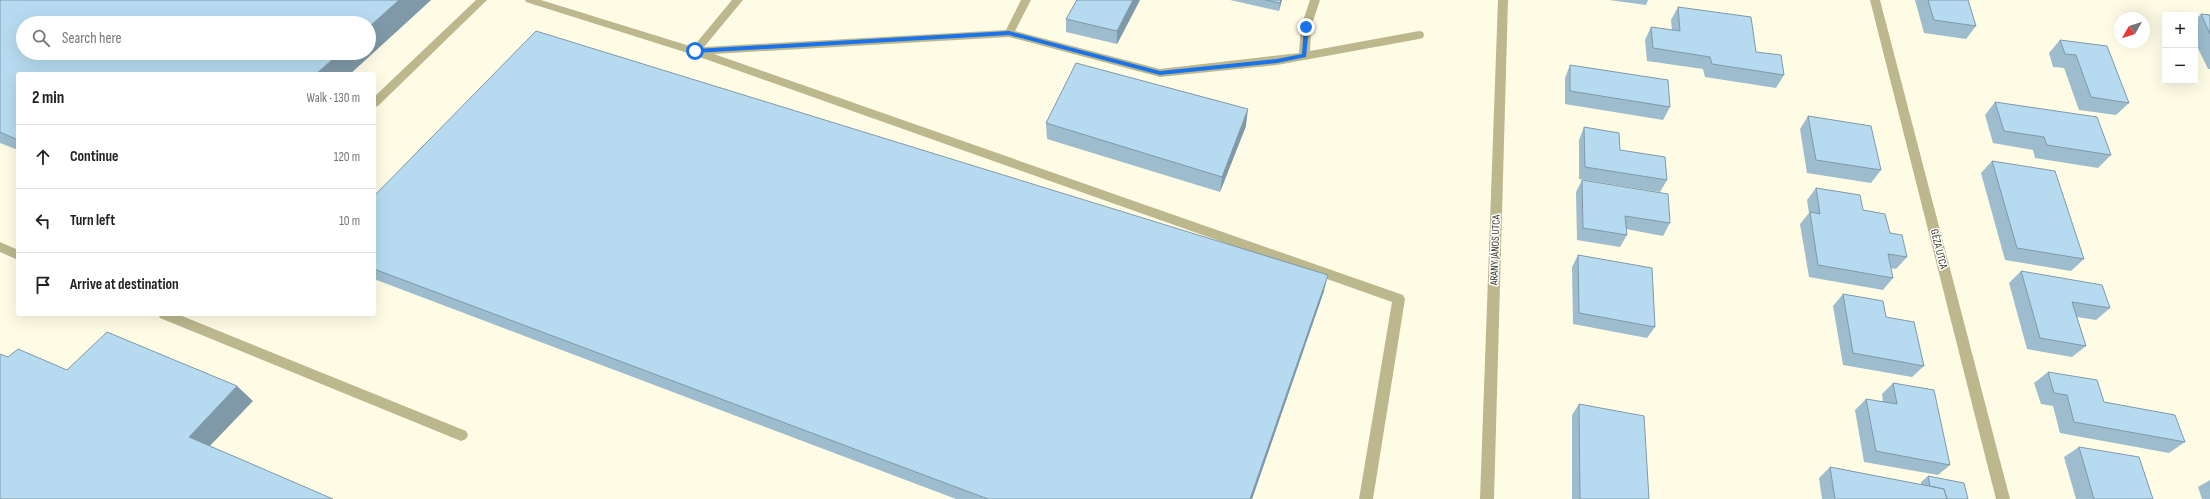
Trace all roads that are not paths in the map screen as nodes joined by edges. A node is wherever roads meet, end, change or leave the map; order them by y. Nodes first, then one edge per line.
1 (482, 0) edge
2 (530, 0) edge
3 (738, 0) edge
4 (1026, 0) edge
5 (1315, 0) edge
6 (1503, 0) edge
7 (1875, 0) edge
8 (1009, 33) junction
9 (1419, 35) dead end
10 (695, 51) junction
11 (1304, 56) junction
12 (376, 101) edge
13 (0, 247) edge
14 (16, 254) edge
15 (169, 316) edge
16 (461, 435) dead end
17 (1366, 499) edge
18 (1487, 499) edge
19 (2003, 499) edge

1 - 12 street
2 - 10 street
3 - 10 street
4 - 8 street
5 - 11 street
6 - 18 street, ARANY JÁNOS UTCA
7 - 19 street, GÉZA UTCA
8 - 10 street
8 - 11 street
9 - 11 street
10 - 17 street
13 - 14 street
15 - 16 street

